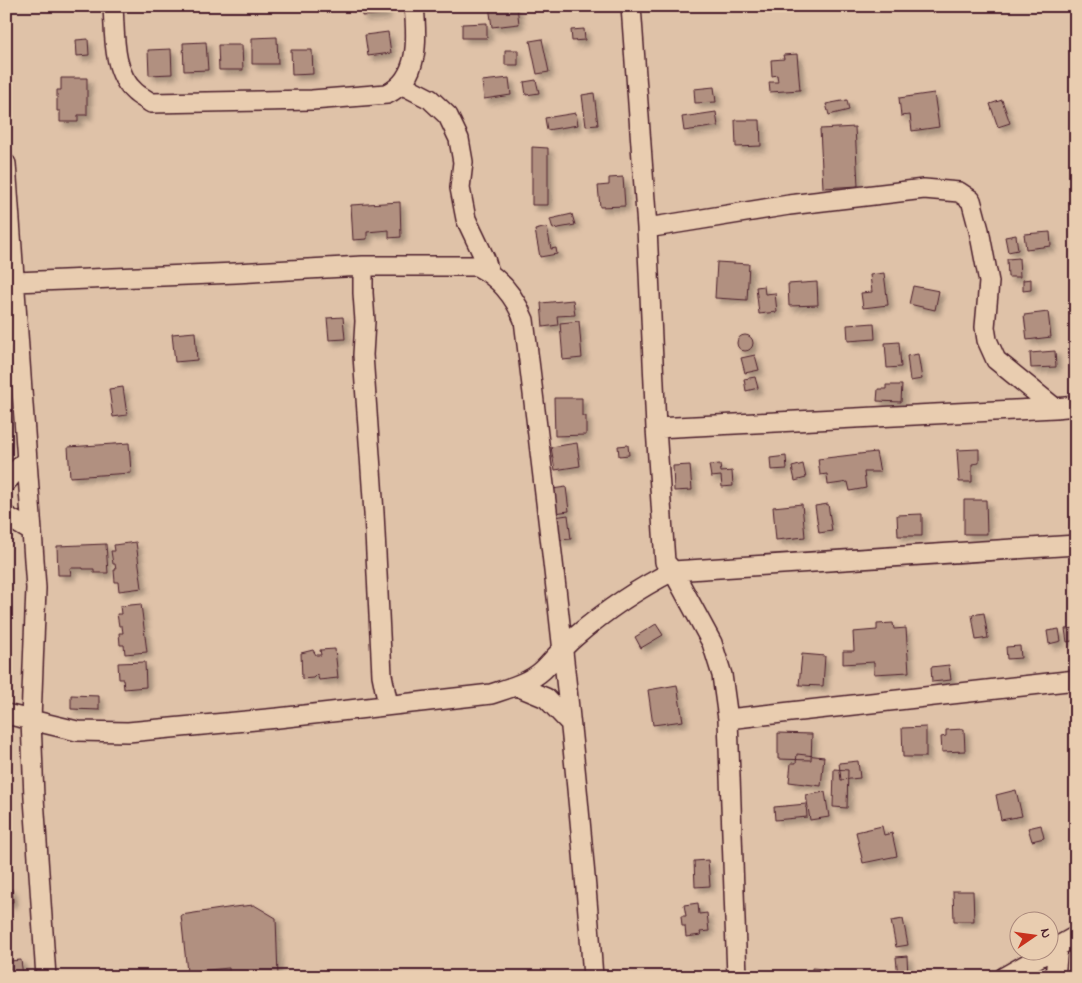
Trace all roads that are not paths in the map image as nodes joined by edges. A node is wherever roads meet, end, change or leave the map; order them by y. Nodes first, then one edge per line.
1 (113, 6) edge
2 (414, 6) edge
3 (631, 6) edge
4 (401, 84) junction
5 (6, 164) edge
6 (647, 228) junction
7 (364, 266) junction
8 (489, 272) junction
9 (15, 282) junction
10 (1076, 406) edge
11 (1055, 408) junction
12 (656, 428) junction
13 (26, 460) junction
14 (6, 482) edge
15 (6, 516) edge
16 (31, 531) junction
17 (1076, 545) edge
18 (673, 570) junction
19 (563, 647) junction
20 (1076, 680) edge
21 (518, 686) junction
22 (388, 705) junction
23 (6, 714) edge
24 (31, 720) junction
25 (728, 720) junction
26 (570, 723) junction
27 (1076, 936) edge
28 (1060, 946) edge
29 (1035, 960) edge
30 (1057, 960) edge
31 (46, 977) edge
32 (593, 977) edge
33 (736, 977) edge
34 (1004, 977) edge
35 (1055, 977) edge

1 - 4 street
2 - 4 street
3 - 6 street
4 - 8 street
5 - 9 street
6 - 11 street
6 - 12 street
7 - 8 street
7 - 9 street
7 - 22 street
8 - 19 street
9 - 13 street
10 - 11 street
11 - 12 street
12 - 18 street
13 - 14 street
13 - 16 street
15 - 16 street
16 - 24 street
17 - 18 street
18 - 19 street
18 - 25 street
19 - 21 street
19 - 26 street
20 - 25 street
21 - 22 street
21 - 26 street
22 - 24 street
23 - 24 street
24 - 31 street
25 - 33 street
26 - 32 street
27 - 28 street
29 - 34 street
30 - 35 street

